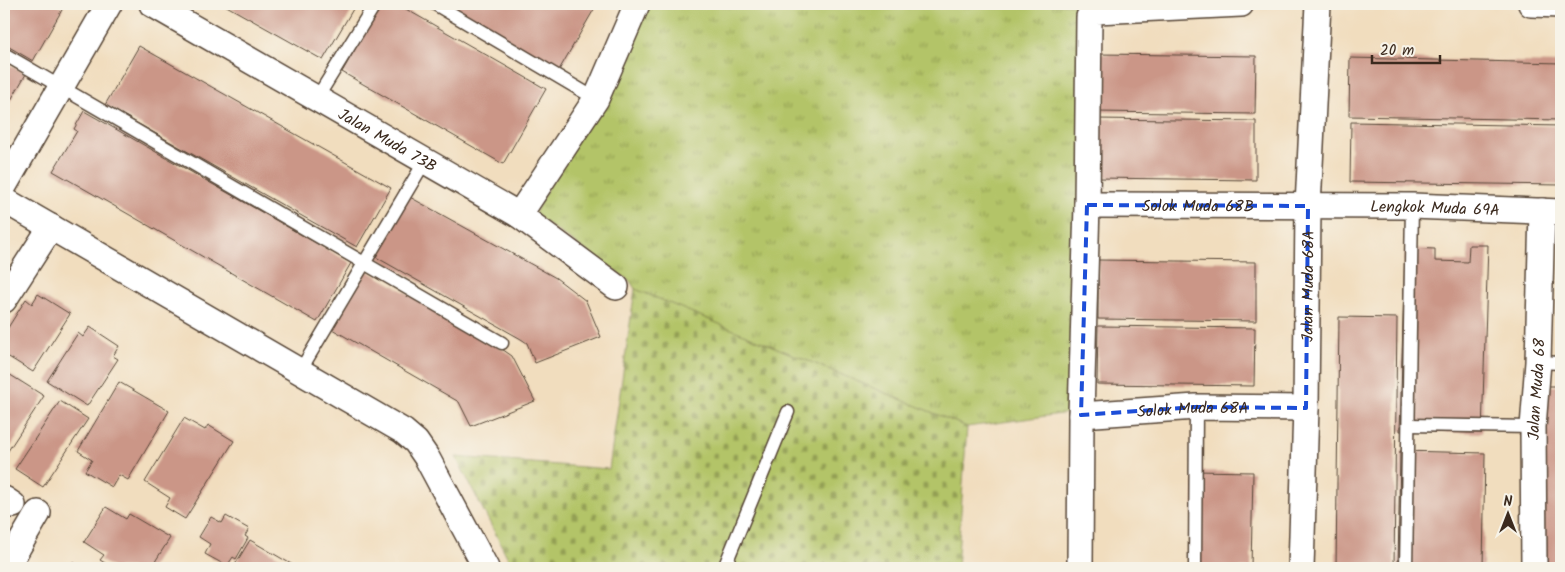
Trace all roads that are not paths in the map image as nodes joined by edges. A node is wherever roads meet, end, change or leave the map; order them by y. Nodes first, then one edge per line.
1 (109, 4) edge
2 (152, 4) edge
3 (375, 4) edge
4 (435, 4) edge
5 (637, 4) edge
6 (1241, 4) edge
7 (1318, 4) edge
8 (1531, 4) edge
9 (1561, 5) edge
10 (4, 54) edge
11 (61, 87) junction
12 (317, 98) junction
13 (596, 100) junction
14 (426, 161) junction
15 (4, 186) edge
16 (4, 200) edge
17 (1087, 205) junction
18 (1308, 206) junction
19 (1412, 206) junction
20 (1552, 211) edge
21 (519, 215) junction
22 (51, 227) junction
23 (364, 263) junction
24 (616, 287) dead end
25 (4, 300) edge
26 (502, 344) dead end
27 (1549, 363) edge
28 (300, 371) junction
29 (1196, 407) junction
30 (1306, 408) junction
31 (788, 412) dead end
32 (1080, 414) junction
33 (1409, 426) junction
34 (1533, 427) junction
35 (38, 514) dead end
36 (6, 568) edge
37 (486, 568) edge
38 (724, 568) edge
39 (1080, 568) edge
40 (1194, 568) edge
41 (1301, 568) edge
42 (1406, 568) edge
43 (1534, 568) edge

1 - 11 street
2 - 12 street, Jalan Muda 73B
3 - 12 lane
4 - 13 lane
5 - 13 street
6 - 17 street
7 - 18 street, Jalan Muda 68A
8 - 9 street
10 - 11 lane
11 - 15 street
11 - 23 lane
12 - 14 street, Jalan Muda 73B
13 - 21 street
14 - 21 street, Jalan Muda 73B
14 - 23 lane
16 - 22 street
17 - 18 street, Solok Muda 68B
17 - 32 street
18 - 19 street, Lengkok Muda 69A
18 - 30 street, Jalan Muda 68A
19 - 20 street, Lengkok Muda 69A
19 - 33 lane
20 - 27 street, Jalan Muda 68
21 - 24 street, Jalan Muda 73B
22 - 25 street
22 - 28 street
23 - 26 lane
23 - 28 lane
27 - 34 street, Jalan Muda 68
28 - 37 street
29 - 30 street, Solok Muda 68A
29 - 32 street, Solok Muda 68A
29 - 40 lane
30 - 41 street, Jalan Muda 68A
31 - 38 lane
32 - 39 street
33 - 34 lane
33 - 42 lane
34 - 43 street, Jalan Muda 68
35 - 36 street

